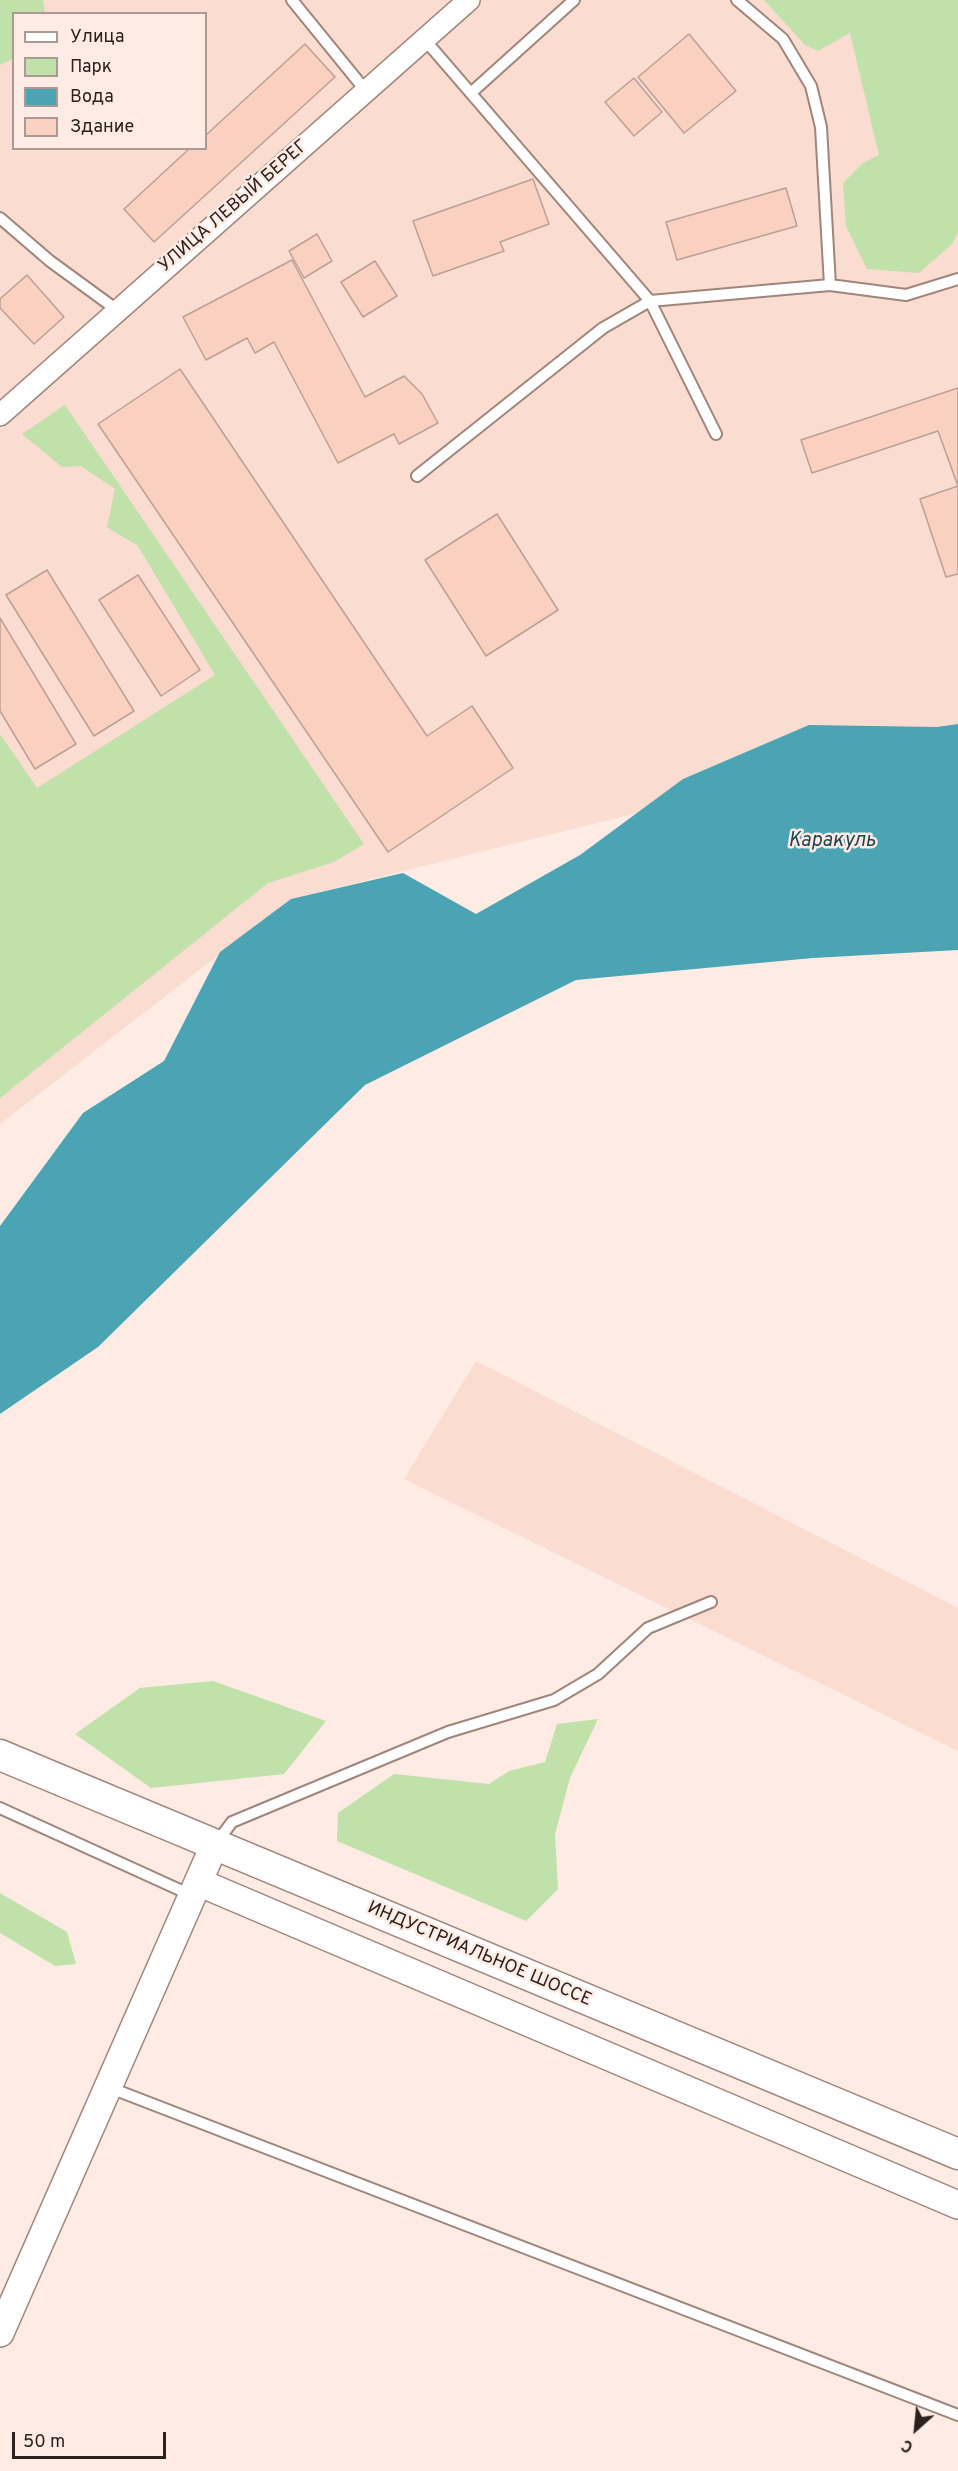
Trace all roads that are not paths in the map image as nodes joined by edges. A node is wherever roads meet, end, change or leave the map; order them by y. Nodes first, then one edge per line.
1 (292, 0) edge
2 (468, 0) edge
3 (574, 0) edge
4 (737, 0) edge
5 (425, 40) junction
6 (366, 91) junction
7 (472, 92) junction
8 (0, 218) edge
9 (958, 279) edge
10 (830, 285) junction
11 (650, 301) junction
12 (117, 310) junction
13 (0, 415) edge
14 (716, 434) dead end
15 (417, 476) dead end
16 (711, 1602) dead end
17 (0, 1755) edge
18 (0, 1808) edge
19 (214, 1846) junction
20 (195, 1889) junction
21 (108, 2087) junction
22 (957, 2153) edge
23 (958, 2205) edge
24 (0, 2333) edge
25 (958, 2415) edge

1 - 6 lane
2 - 5 street, УЛИЦА ЛЕВЫЙ БЕРЕГ
3 - 7 lane
4 - 10 lane
5 - 6 street, УЛИЦА ЛЕВЫЙ БЕРЕГ
5 - 7 lane
6 - 12 street, УЛИЦА ЛЕВЫЙ БЕРЕГ
7 - 11 lane
8 - 12 lane
9 - 10 lane
10 - 11 lane
11 - 14 lane
11 - 15 lane
12 - 13 street, УЛИЦА ЛЕВЫЙ БЕРЕГ
16 - 19 lane
17 - 19 main road, ИНДУСТРИАЛЬНОЕ ШОССЕ
18 - 20 lane
19 - 20 street
19 - 22 main road, ИНДУСТРИАЛЬНОЕ ШОССЕ
20 - 21 street
20 - 23 street
21 - 24 street
21 - 25 lane

